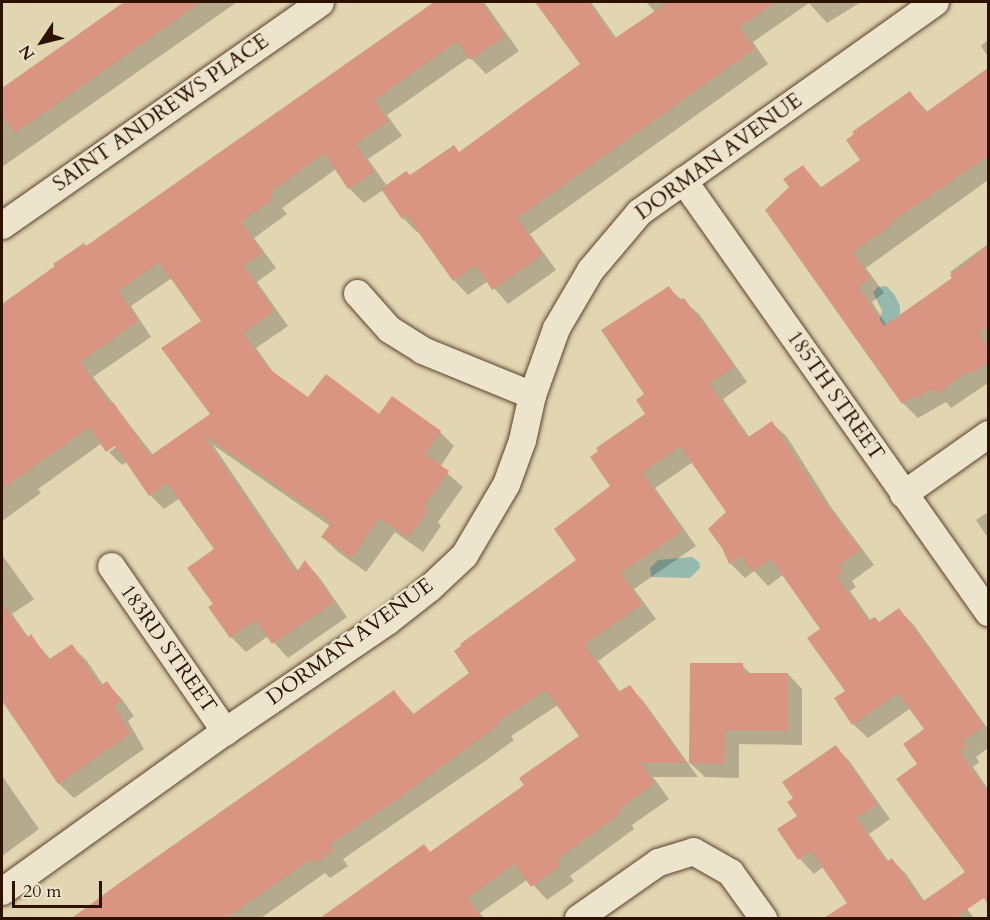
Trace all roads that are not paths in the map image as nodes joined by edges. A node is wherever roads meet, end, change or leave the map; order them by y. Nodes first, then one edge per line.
1 (320, 2) edge
2 (935, 2) edge
3 (683, 180) junction
4 (2, 225) edge
5 (357, 293) dead end
6 (532, 395) junction
7 (988, 434) edge
8 (903, 494) junction
9 (111, 566) dead end
10 (988, 612) edge
11 (225, 731) junction
12 (2, 891) edge
13 (578, 918) edge
14 (763, 918) edge

1 - 4 street, SAINT ANDREWS PLACE
2 - 3 street, DORMAN AVENUE
3 - 6 street, DORMAN AVENUE
3 - 8 street, 185TH STREET
5 - 6 street
6 - 11 street, DORMAN AVENUE
7 - 8 street
8 - 10 street, 185TH STREET
9 - 11 street, 183RD STREET
11 - 12 street, DORMAN AVENUE
13 - 14 street

